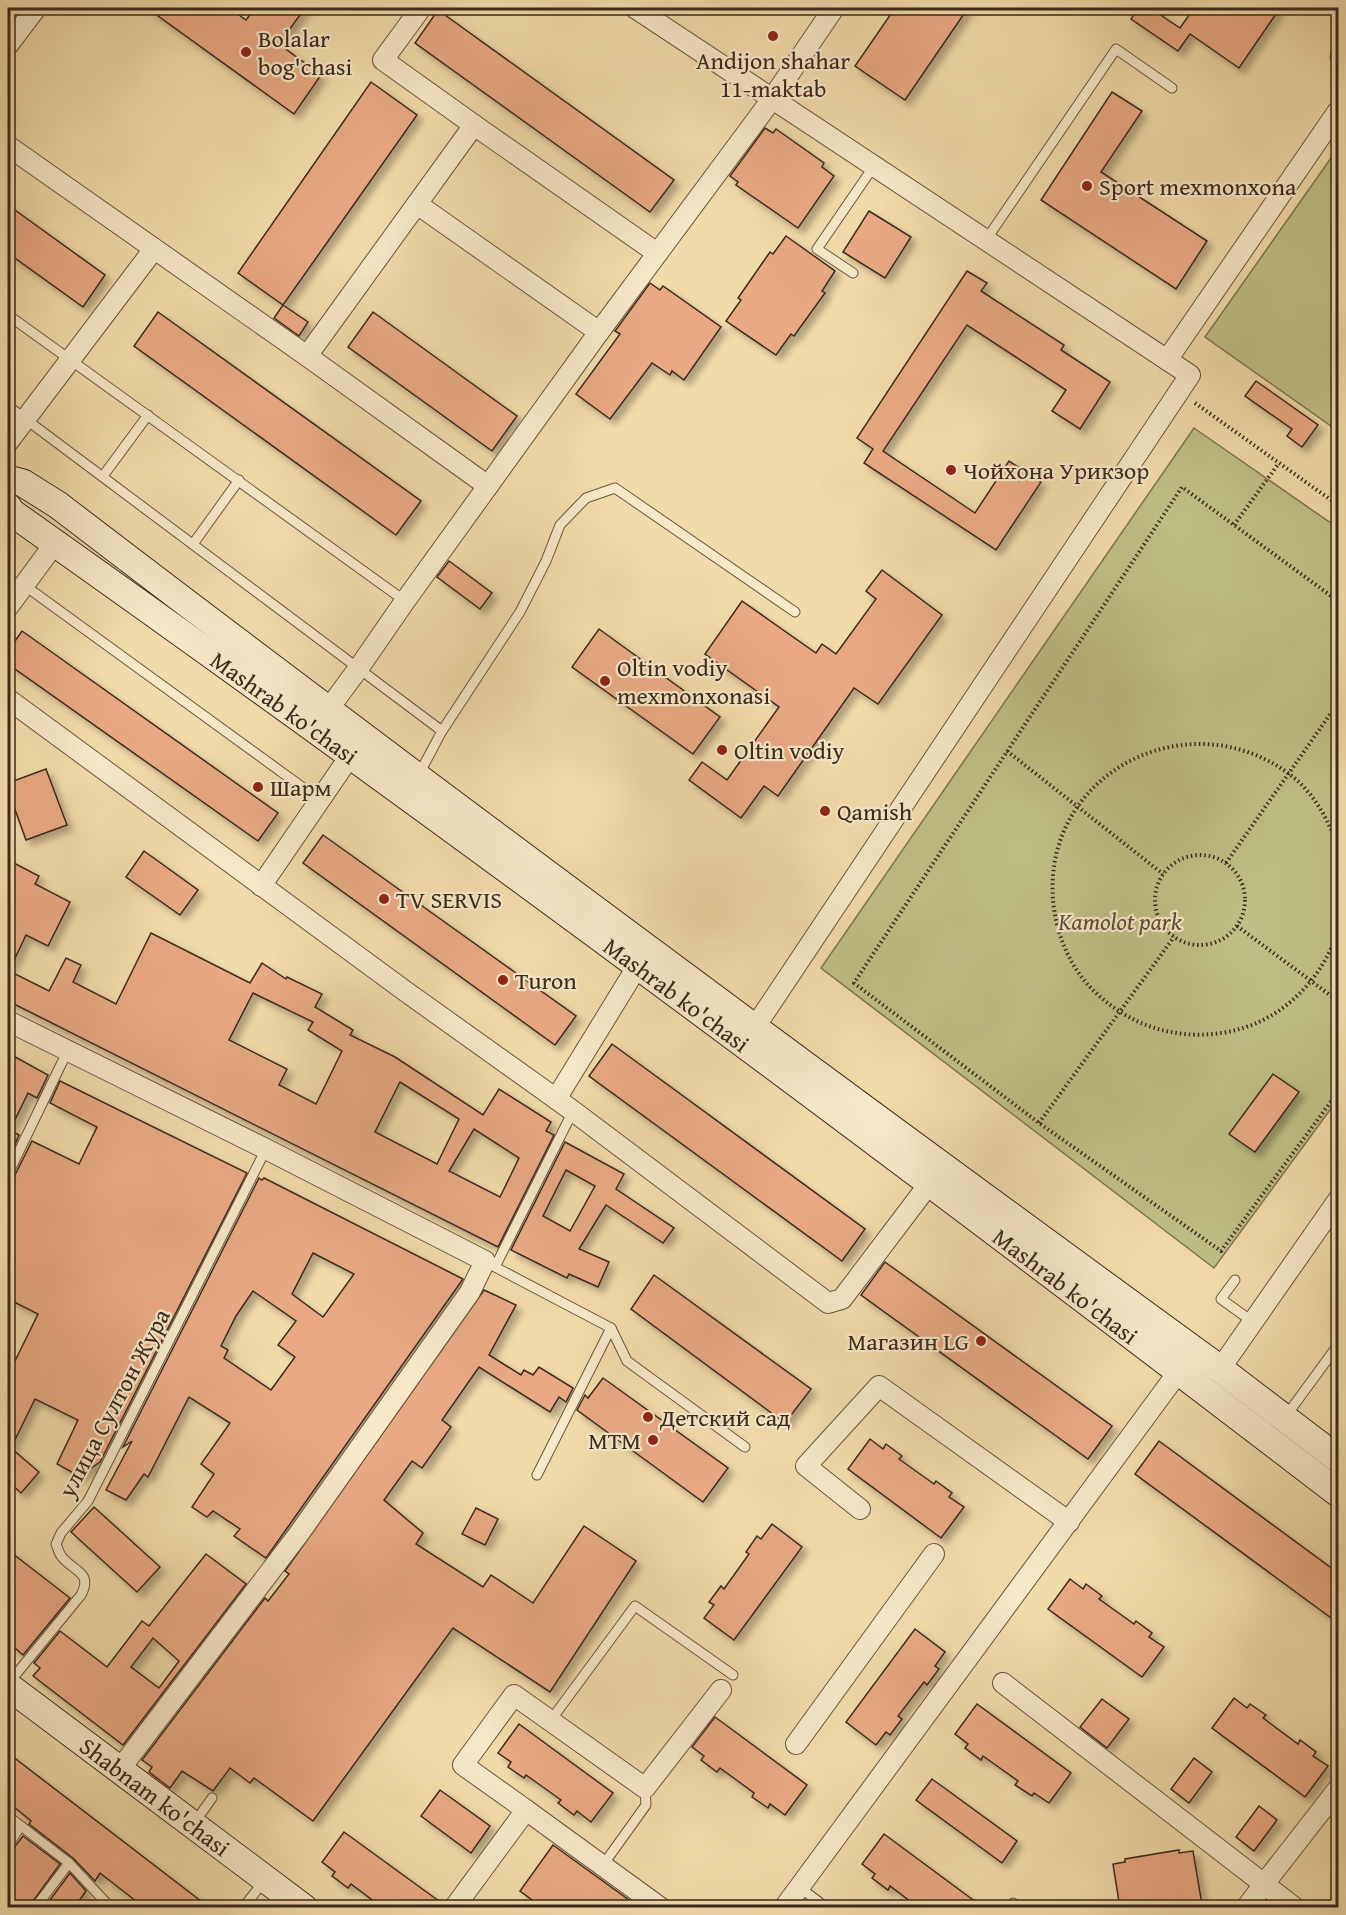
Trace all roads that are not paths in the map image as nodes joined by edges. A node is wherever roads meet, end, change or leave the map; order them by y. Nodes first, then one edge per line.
1 (36, 8) edge
2 (421, 8) edge
3 (635, 8) edge
4 (834, 8) edge
5 (1338, 40) edge
6 (8, 45) edge
7 (1338, 64) edge
8 (1172, 88) dead end
9 (772, 99) junction
10 (1338, 111) edge
11 (474, 125) junction
12 (8, 146) edge
13 (874, 166) junction
14 (417, 204) junction
15 (986, 240) junction
16 (154, 249) junction
17 (657, 253) junction
18 (853, 273) dead end
19 (8, 315) edge
20 (598, 332) junction
21 (306, 356) junction
22 (70, 359) junction
23 (1167, 360) junction
24 (8, 406) edge
25 (148, 415) junction
26 (26, 419) junction
27 (8, 442) edge
28 (103, 476) junction
29 (8, 479) edge
30 (239, 480) junction
31 (488, 486) junction
32 (8, 507) edge
33 (55, 543) junction
34 (193, 544) junction
35 (24, 585) junction
36 (405, 601) junction
37 (8, 607) edge
38 (795, 612) dead end
39 (358, 669) junction
40 (8, 699) edge
41 (327, 711) junction
42 (442, 731) junction
43 (350, 756) junction
44 (417, 778) junction
45 (320, 800) junction
46 (472, 831) junction
47 (261, 886) junction
48 (637, 967) junction
49 (8, 1021) edge
50 (754, 1027) junction
51 (68, 1050) junction
52 (556, 1099) junction
53 (573, 1111) junction
54 (266, 1149) junction
55 (8, 1174) edge
56 (929, 1184) junction
57 (1338, 1200) edge
58 (490, 1264) junction
59 (1235, 1280) dead end
60 (1253, 1322) junction
61 (612, 1328) junction
62 (1338, 1345) edge
63 (1220, 1369) junction
64 (1179, 1371) junction
65 (1285, 1418) junction
66 (746, 1448) dead end
67 (1338, 1459) edge
68 (537, 1475) dead end
69 (1338, 1494) edge
70 (860, 1509) dead end
71 (1069, 1522) junction
72 (934, 1554) dead end
73 (727, 1682) joint
74 (1003, 1683) dead end
75 (8, 1685) edge
76 (551, 1720) junction
77 (796, 1744) dead end
78 (120, 1769) junction
79 (645, 1788) junction
80 (1338, 1789) edge
81 (212, 1798) dead end
82 (526, 1810) junction
83 (8, 1816) edge
84 (193, 1824) junction
85 (21, 1826) junction
86 (8, 1845) edge
87 (69, 1863) junction
88 (603, 1865) junction
89 (266, 1879) junction
90 (1264, 1884) junction
91 (799, 1887) junction
92 (35, 1908) edge
93 (111, 1908) edge
94 (243, 1908) edge
95 (304, 1908) edge
96 (454, 1908) edge
97 (661, 1908) edge
98 (784, 1908) edge
99 (827, 1908) edge
100 (1246, 1908) edge
101 (1295, 1908) edge

1 - 6 street
2 - 11 street
3 - 9 street
4 - 9 street
5 - 7 lane
8 - 15 lane
9 - 13 street
9 - 17 street
10 - 23 street
11 - 14 street
11 - 17 street
12 - 16 street
13 - 15 street
13 - 18 lane
14 - 20 street
14 - 21 street
15 - 23 street
16 - 21 street
16 - 22 street
17 - 20 street
19 - 22 lane
20 - 31 street
21 - 31 street
22 - 25 lane
22 - 26 street
23 - 50 street
24 - 26 lane
25 - 28 lane
25 - 30 lane
26 - 27 street
26 - 28 lane
28 - 34 lane
29 - 41 main road, Mashrab ko'chasi
30 - 34 lane
30 - 36 lane
31 - 36 street
32 - 33 main road, Mashrab ko'chasi
33 - 35 street
33 - 43 main road, Mashrab ko'chasi
34 - 39 lane
35 - 37 street
35 - 45 lane
36 - 39 street
38 - 42 lane
39 - 41 street
39 - 42 lane
40 - 47 street
41 - 44 main road, Mashrab ko'chasi
42 - 44 lane
43 - 45 street
43 - 46 main road, Mashrab ko'chasi
44 - 46 main road, Mashrab ko'chasi
45 - 47 street
46 - 48 main road, Mashrab ko'chasi
46 - 50 main road, Mashrab ko'chasi
47 - 52 street
48 - 52 street
48 - 56 main road, Mashrab ko'chasi
49 - 51 street
50 - 63 main road, Mashrab ko'chasi
51 - 54 street
51 - 55 lane
52 - 53 street
53 - 56 street
53 - 58 lane
54 - 58 street
54 - 75 lane, улица Султон Жура
56 - 64 main road, Mashrab ko'chasi
57 - 60 street
58 - 61 lane
58 - 78 street
59 - 60 lane
60 - 63 street
61 - 66 lane
61 - 68 lane
62 - 65 lane
63 - 65 main road, Mashrab ko'chasi
64 - 69 main road, Mashrab ko'chasi
64 - 71 street
65 - 67 main road, Mashrab ko'chasi
70 - 71 street
71 - 91 street
72 - 77 street
73 - 76 lane
73 - 79 street
74 - 90 street
75 - 78 main road, Shabnam ko'chasi
76 - 79 street
76 - 82 street
78 - 84 main road, Shabnam ko'chasi
79 - 88 lane
80 - 90 street
81 - 84 lane
82 - 88 street
82 - 96 street
83 - 85 lane
84 - 89 main road, Shabnam ko'chasi
85 - 86 lane
85 - 87 lane
87 - 92 lane
87 - 93 lane
88 - 97 street
89 - 94 lane
89 - 95 main road, Shabnam ko'chasi
90 - 100 street
90 - 101 street
91 - 98 street
91 - 99 lane

